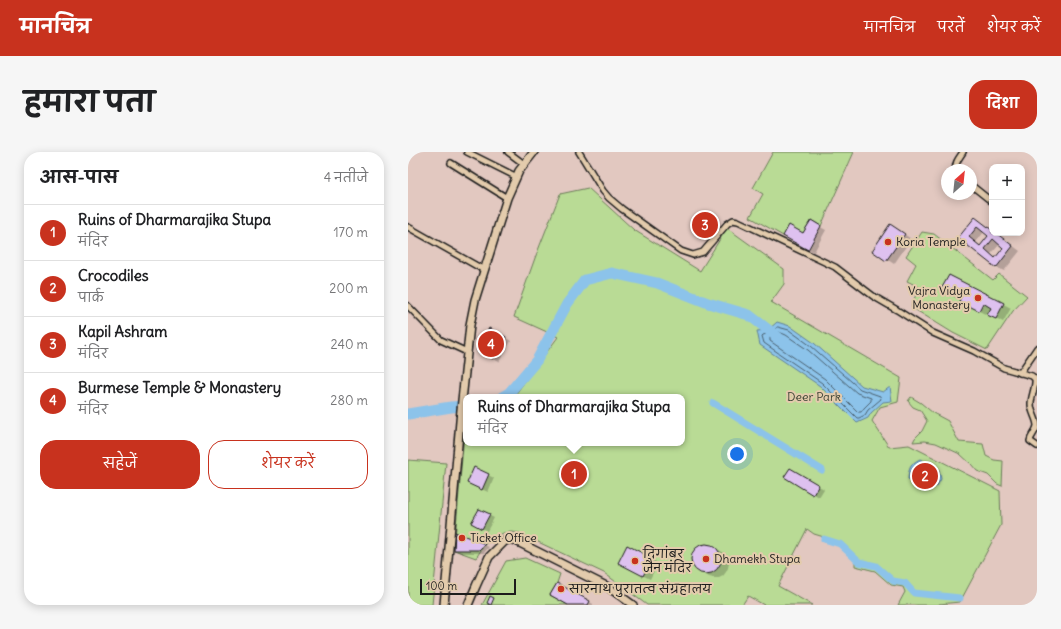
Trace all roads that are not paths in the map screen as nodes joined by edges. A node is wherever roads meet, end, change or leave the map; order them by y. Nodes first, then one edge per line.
1 (468, 152) edge
2 (508, 152) edge
3 (534, 152) edge
4 (579, 152) edge
5 (963, 152) edge
6 (451, 163) dead end
7 (524, 164) junction
8 (956, 164) edge
9 (517, 177) junction
10 (977, 190) edge
11 (507, 198) junction
12 (989, 200) edge
13 (408, 227) edge
14 (484, 270) junction
15 (408, 306) edge
16 (1037, 348) edge
17 (467, 352) junction
18 (1020, 373) junction
19 (1037, 446) edge
20 (444, 605) edge
21 (468, 605) edge
22 (633, 605) edge

1 - 9 street
2 - 7 street
3 - 7 street
4 - 18 street
5 - 8 street
6 - 11 street
7 - 9 street
9 - 11 street
10 - 12 street
11 - 14 street
13 - 14 street
14 - 17 street
15 - 17 street
16 - 18 street
17 - 20 street
18 - 19 street
21 - 22 street

